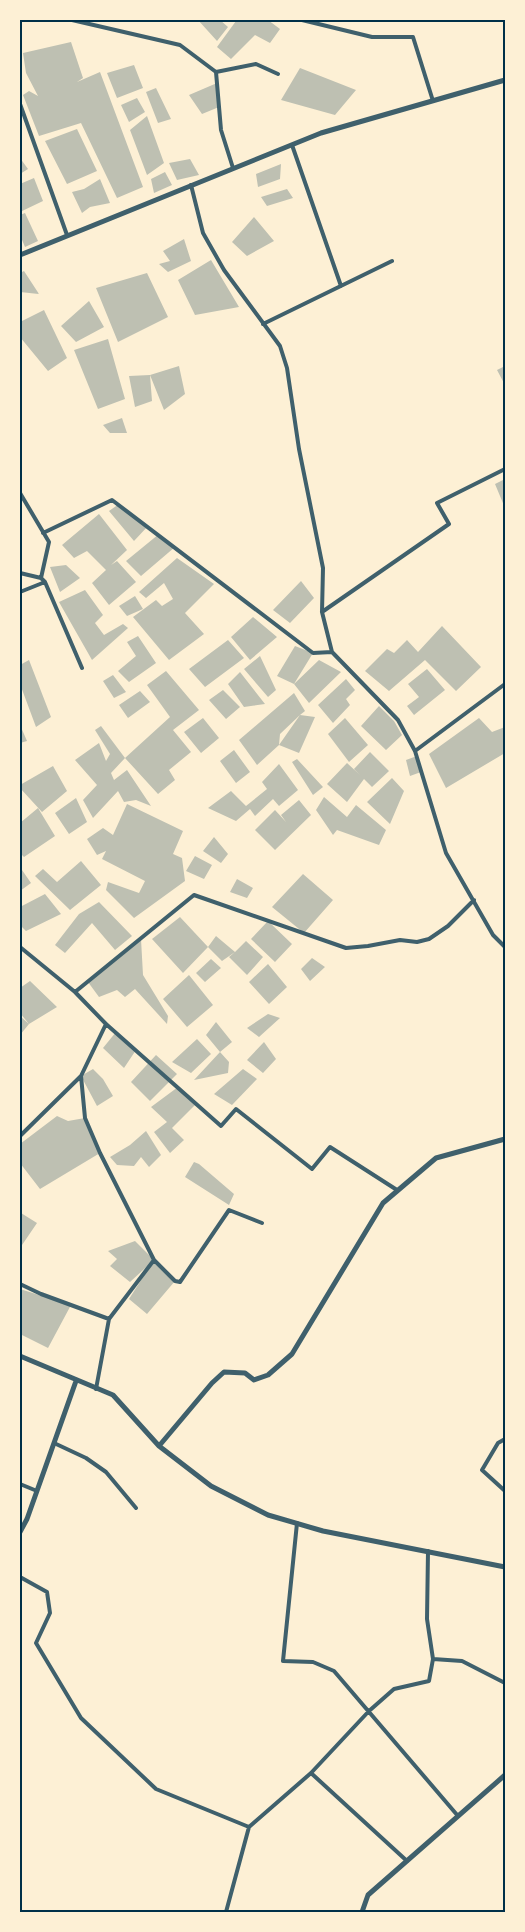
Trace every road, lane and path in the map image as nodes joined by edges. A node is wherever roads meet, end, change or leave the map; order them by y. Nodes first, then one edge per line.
1 (72, 20) edge
2 (302, 20) edge
3 (216, 72) junction
4 (278, 74) dead end
5 (505, 80) edge
6 (433, 101) junction
7 (20, 104) edge
8 (292, 145) junction
9 (233, 168) junction
10 (191, 185) junction
11 (67, 235) junction
12 (20, 254) edge
13 (392, 261) dead end
14 (342, 286) junction
15 (264, 324) junction
16 (505, 469) edge
17 (20, 493) edge
18 (43, 533) junction
19 (20, 572) edge
20 (43, 580) junction
21 (20, 592) edge
22 (322, 612) junction
23 (332, 652) junction
24 (82, 668) dead end
25 (505, 684) edge
26 (415, 751) junction
27 (474, 900) junction
28 (20, 947) edge
29 (505, 947) edge
30 (75, 992) junction
31 (106, 1024) junction
32 (81, 1076) junction
33 (20, 1136) edge
34 (505, 1139) edge
35 (397, 1190) junction
36 (262, 1223) dead end
37 (154, 1260) junction
38 (20, 1284) edge
39 (109, 1319) junction
40 (20, 1356) edge
41 (76, 1381) junction
42 (96, 1389) junction
43 (505, 1439) edge
44 (54, 1443) junction
45 (159, 1446) junction
46 (20, 1484) edge
47 (37, 1491) junction
48 (505, 1491) edge
49 (136, 1508) dead end
50 (297, 1523) junction
51 (20, 1532) edge
52 (428, 1551) junction
53 (505, 1566) edge
54 (20, 1577) edge
55 (433, 1659) junction
56 (505, 1683) edge
57 (370, 1710) junction
58 (311, 1773) junction
59 (505, 1775) edge
60 (458, 1816) junction
61 (249, 1827) junction
62 (407, 1861) junction
63 (226, 1912) edge
64 (362, 1912) edge

1 - 3 lane
2 - 6 lane
3 - 4 lane
3 - 9 lane
5 - 6 street
6 - 8 street
7 - 11 lane
8 - 9 street
8 - 14 lane
9 - 10 street
10 - 11 street
10 - 15 lane
11 - 12 street
13 - 14 lane
14 - 15 lane
15 - 22 lane
16 - 22 lane
17 - 18 lane
18 - 20 lane
18 - 23 lane
19 - 20 lane
20 - 21 lane
20 - 24 lane
22 - 23 lane
23 - 26 lane
25 - 26 lane
26 - 27 lane
27 - 29 lane
27 - 30 lane
28 - 30 lane
30 - 31 lane
31 - 32 lane
31 - 35 lane
32 - 33 lane
32 - 37 lane
34 - 35 street
35 - 45 street
36 - 37 lane
37 - 39 lane
38 - 39 lane
39 - 42 lane
40 - 41 street
41 - 42 street
41 - 44 street
42 - 45 street
43 - 48 lane
44 - 47 street
44 - 49 lane
45 - 50 street
46 - 47 lane
47 - 51 street
50 - 52 street
50 - 57 lane
52 - 53 street
52 - 55 lane
54 - 61 lane
55 - 56 lane
55 - 57 lane
57 - 58 lane
57 - 60 lane
58 - 61 lane
58 - 62 lane
59 - 60 street
60 - 62 street
61 - 63 lane
62 - 64 street

